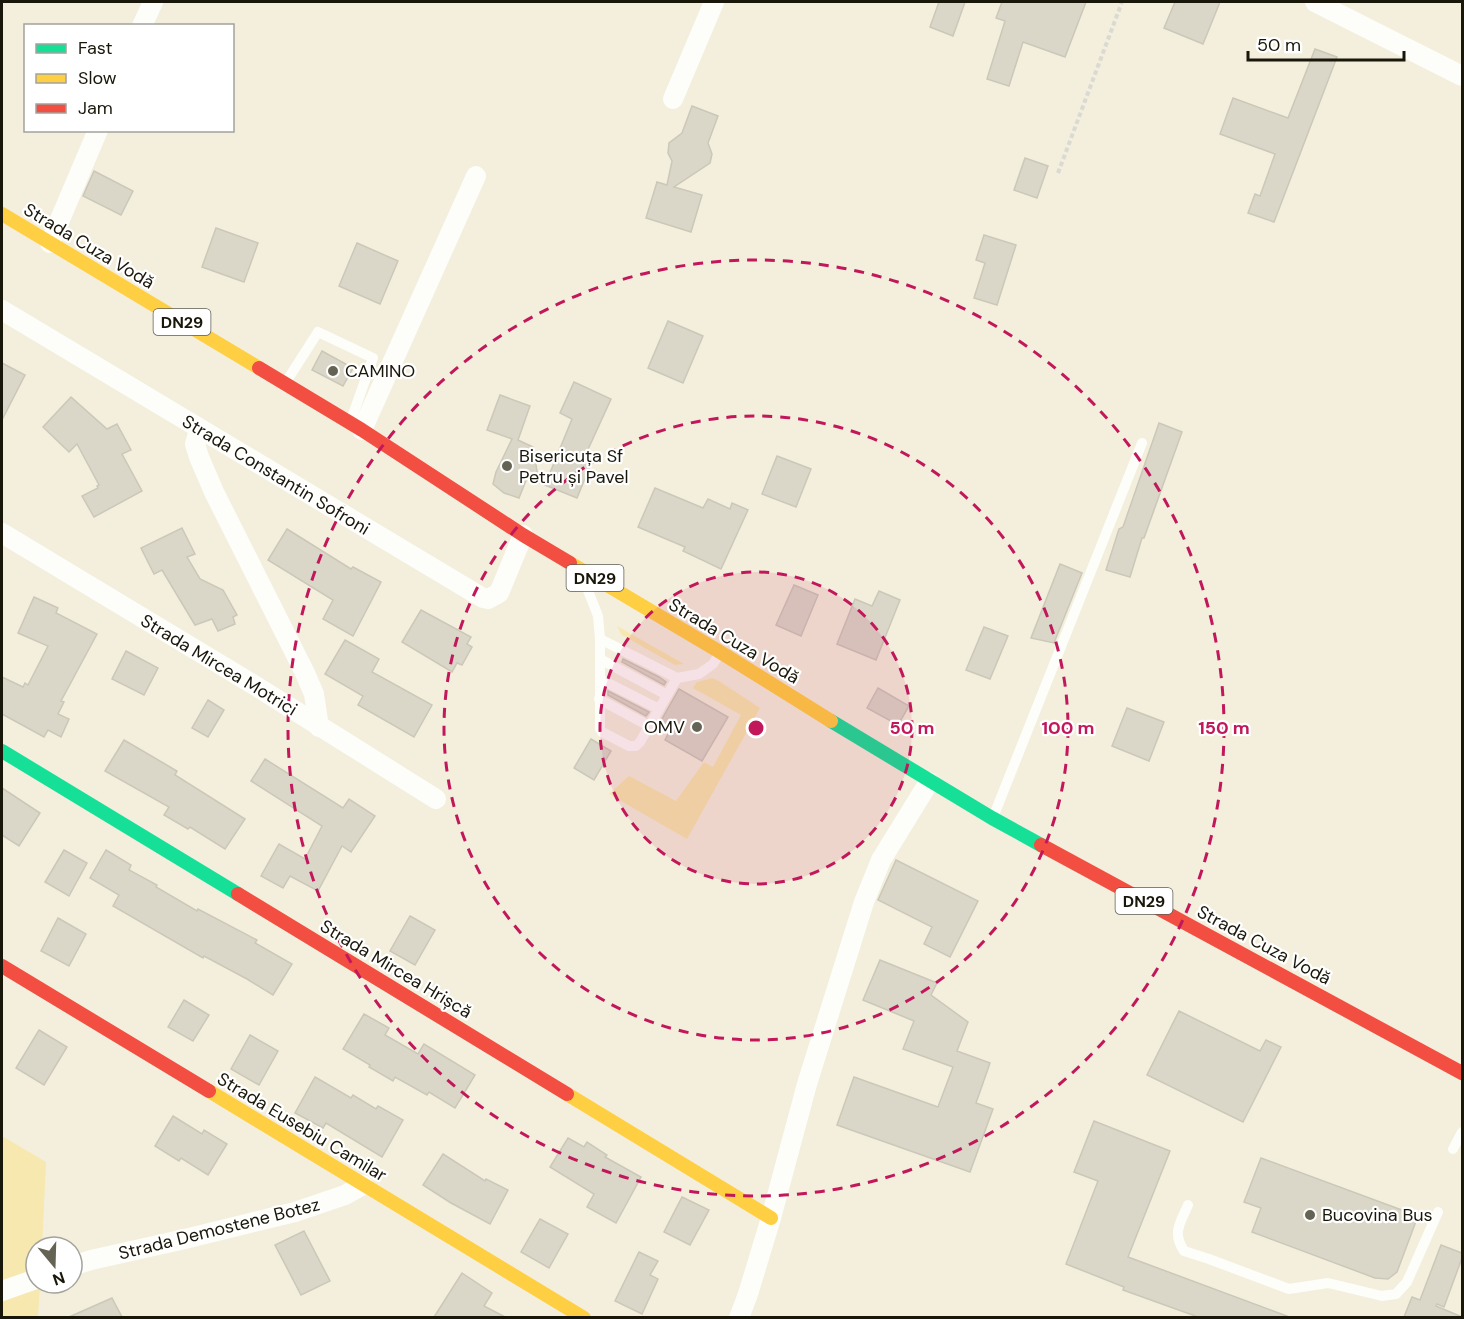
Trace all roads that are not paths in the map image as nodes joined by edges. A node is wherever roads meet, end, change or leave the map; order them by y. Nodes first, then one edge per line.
1 (153, 2) edge
2 (714, 2) edge
3 (1315, 2) edge
4 (143, 24) edge
5 (1462, 76) edge
6 (673, 99) dead end
7 (97, 132) edge
8 (476, 176) dead end
9 (2, 214) edge
10 (50, 243) junction
11 (2, 310) edge
12 (285, 384) junction
13 (356, 426) junction
14 (200, 430) junction
15 (1142, 443) dead end
16 (2, 533) edge
17 (523, 535) junction
18 (576, 567) junction
19 (600, 639) junction
20 (720, 652) junction
21 (600, 659) junction
22 (677, 678) junction
23 (600, 679) junction
24 (667, 695) junction
25 (599, 699) junction
26 (659, 709) junction
27 (649, 726) junction
28 (319, 727) junction
29 (2, 751) edge
30 (929, 782) junction
31 (436, 799) dead end
32 (992, 818) junction
33 (2, 966) edge
34 (1462, 1073) edge
35 (1462, 1132) edge
36 (1453, 1149) dead end
37 (363, 1185) junction
38 (1188, 1205) dead end
39 (1438, 1212) dead end
40 (771, 1218) junction
41 (84, 1262) edge
42 (24, 1283) edge
43 (2, 1291) edge
44 (584, 1317) edge
45 (739, 1317) edge

1 - 4 street
2 - 6 street
3 - 5 street
7 - 10 street
8 - 13 street
9 - 10 main road, Strada Cuza Vodă / DN29
10 - 12 main road, Strada Cuza Vodă / DN29
11 - 14 street, Strada Constantin Sofroni
12 - 13 main road, Strada Cuza Vodă / DN29
12 - 13 lane
13 - 17 main road, Strada Cuza Vodă / DN29
14 - 17 street, Strada Constantin Sofroni
14 - 28 street
15 - 32 lane
16 - 28 street, Strada Mircea Motrici
17 - 18 main road, Strada Cuza Vodă / DN29
18 - 19 lane
18 - 20 main road, Strada Cuza Vodă / DN29
19 - 21 lane
19 - 22 lane
20 - 22 lane
20 - 30 main road, Strada Cuza Vodă / DN29
21 - 23 lane
21 - 24 lane
22 - 24 lane
23 - 25 lane
23 - 26 lane
24 - 26 lane
25 - 27 lane
25 - 27 lane
26 - 27 lane
28 - 31 street, Strada Mircea Motrici
29 - 40 main road, Strada Mircea Hrișcă
30 - 32 main road, Strada Cuza Vodă / DN29
30 - 40 street
32 - 34 main road, Strada Cuza Vodă / DN29
33 - 37 main road, Strada Eusebiu Camilar
35 - 36 lane
37 - 41 street, Strada Demostene Botez
37 - 44 main road, Strada Eusebiu Camilar
38 - 39 lane
40 - 45 street
42 - 43 street

